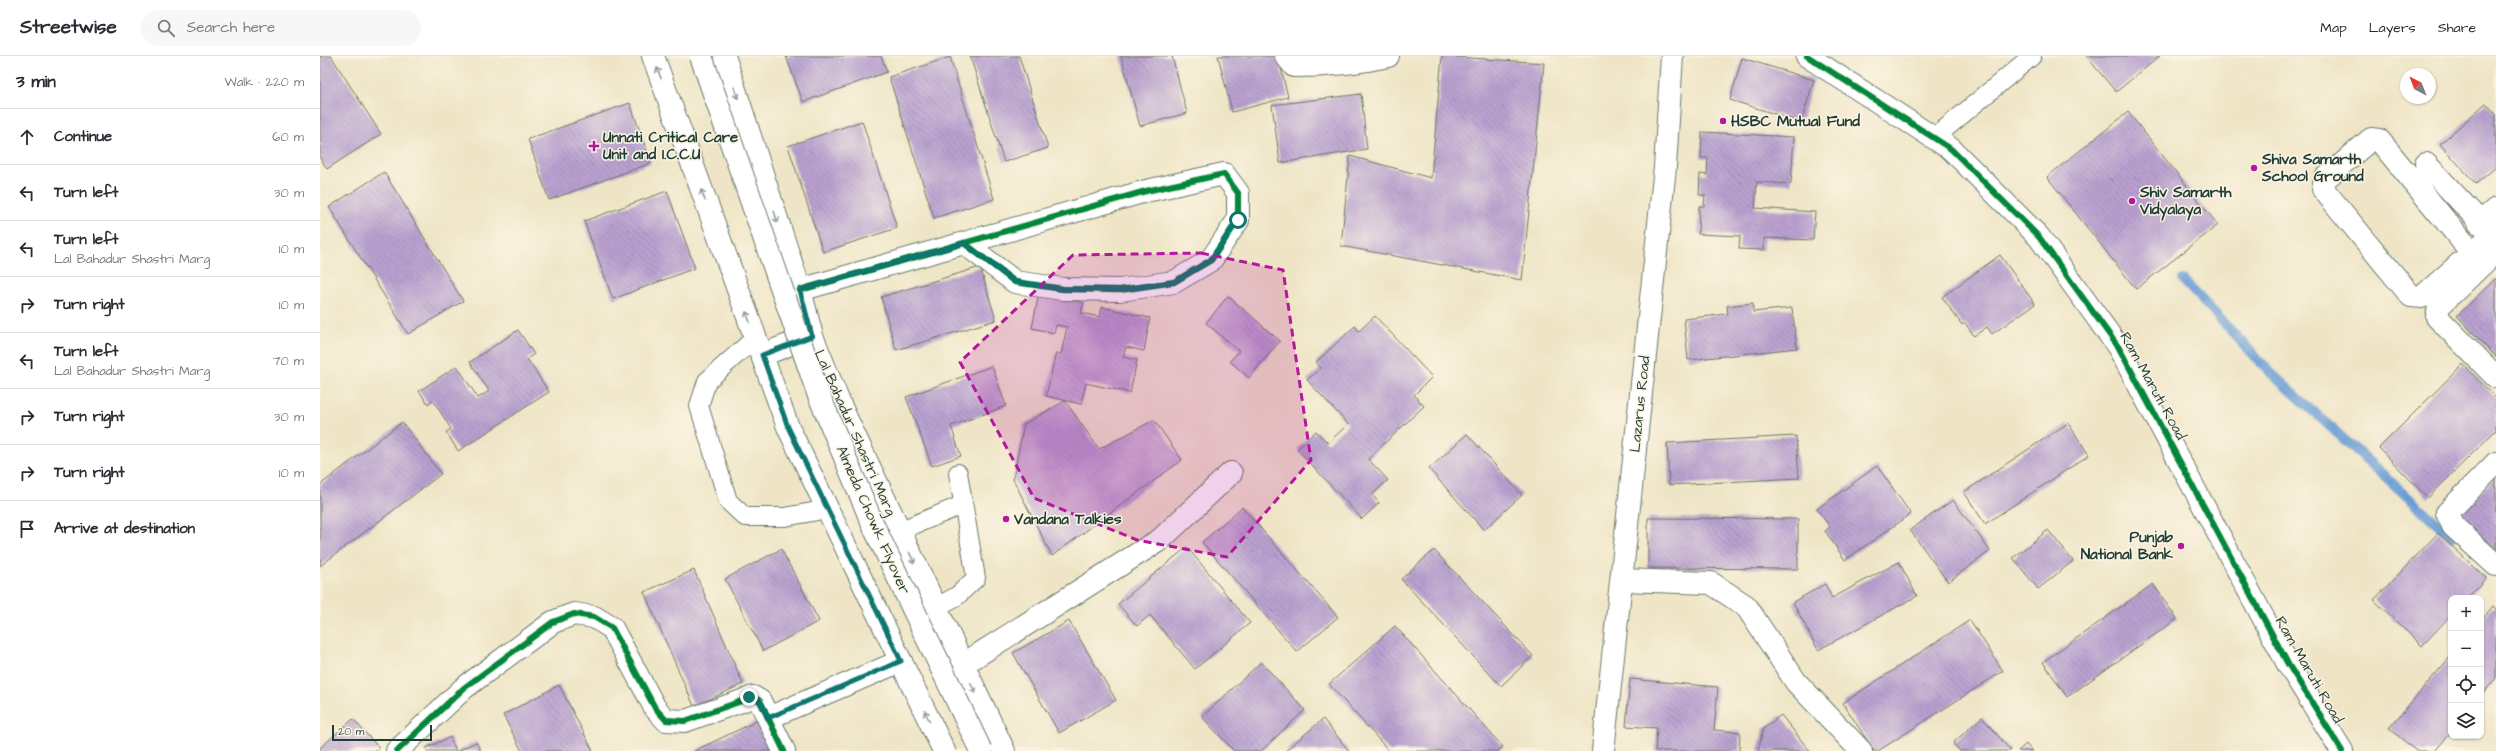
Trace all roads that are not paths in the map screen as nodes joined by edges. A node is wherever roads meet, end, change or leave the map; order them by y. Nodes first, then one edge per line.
1 (652, 56) edge
2 (701, 56) edge
3 (724, 56) edge
4 (1286, 56) edge
5 (1388, 56) edge
6 (1672, 56) edge
7 (1807, 56) edge
8 (2032, 56) edge
9 (1934, 138) junction
10 (2426, 164) dead end
11 (2496, 209) edge
12 (2479, 224) junction
13 (2496, 240) edge
14 (964, 243) junction
15 (2487, 258) edge
16 (800, 290) junction
17 (812, 336) junction
18 (759, 347) junction
19 (2496, 377) edge
20 (2496, 463) edge
21 (958, 473) dead end
22 (1231, 473) dead end
23 (962, 506) junction
24 (828, 510) junction
25 (899, 531) junction
26 (2496, 566) edge
27 (1622, 580) junction
28 (935, 608) junction
29 (901, 661) junction
30 (962, 665) junction
31 (768, 718) junction
32 (397, 751) edge
33 (784, 751) edge
34 (944, 751) edge
35 (981, 751) edge
36 (1004, 751) edge
37 (1603, 751) edge
38 (1861, 751) edge
39 (2342, 751) edge

18 -> 1 street
2 - 35 street, Almeda Chowk Flyover, bridge
3 -> 16 street, Lal Bahadur Shastri Marg
4 - 5 street
6 - 27 street, Lazarus Road
7 - 9 street, Ram Maruti Road
8 - 9 lane
9 - 39 street, Ram Maruti Road
10 - 12 street
11 - 12 street
12 - 13 street
13 - 15 street
14 - 14 street
14 - 16 street
15 - 15 street
15 - 19 street
16 - 17 street, Lal Bahadur Shastri Marg
17 - 18 street
17 - 25 street, Lal Bahadur Shastri Marg
18 - 24 street
18 - 24 lane
20 - 26 street
21 - 23 lane
22 - 30 street
23 - 25 lane
23 - 28 lane
24 - 29 street
25 -> 28 street, Lal Bahadur Shastri Marg
27 - 37 street, Lazarus Road
27 - 38 street
28 - 30 street, Lal Bahadur Shastri Marg
29 - 31 street
34 -> 29 street
30 -> 36 street, Lal Bahadur Shastri Marg
31 - 32 street
31 - 33 street

